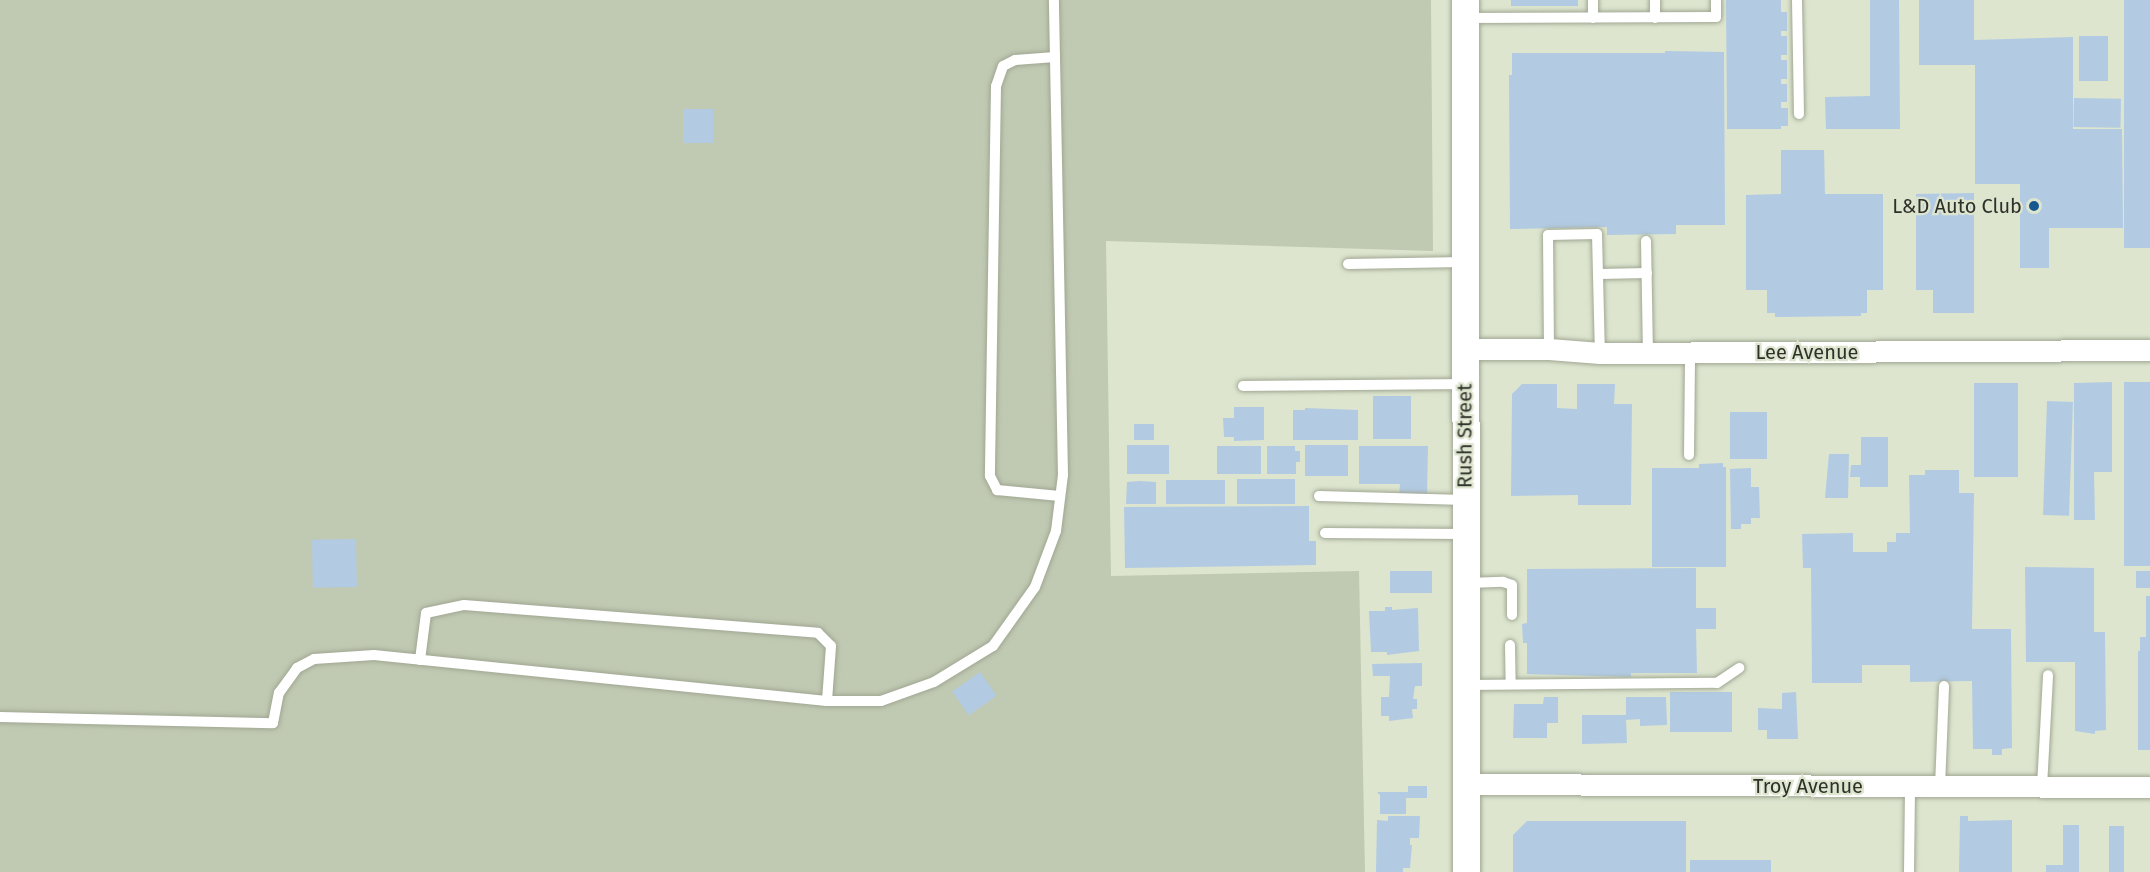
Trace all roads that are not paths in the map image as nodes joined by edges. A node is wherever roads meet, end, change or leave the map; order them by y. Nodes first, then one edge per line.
1 (1054, 0) edge
2 (1593, 0) edge
3 (1655, 0) edge
4 (1716, 0) edge
5 (1797, 0) edge
6 (1465, 9) edge
7 (1593, 18) junction
8 (1655, 18) junction
9 (1055, 57) junction
10 (1799, 114) dead end
11 (1646, 241) dead end
12 (1465, 262) junction
13 (1348, 264) dead end
14 (1647, 273) junction
15 (1599, 274) junction
16 (1465, 349) junction
17 (1549, 349) junction
18 (2150, 350) edge
19 (1648, 352) junction
20 (1690, 352) junction
21 (1600, 353) junction
22 (1465, 384) junction
23 (1243, 386) dead end
24 (1689, 456) dead end
25 (1060, 496) junction
26 (1320, 496) dead end
27 (1465, 500) junction
28 (1324, 533) dead end
29 (1465, 534) junction
30 (1465, 583) junction
31 (1512, 615) dead end
32 (1510, 645) dead end
33 (420, 660) junction
34 (1739, 668) dead end
35 (2048, 675) dead end
36 (1511, 684) junction
37 (1465, 685) junction
38 (1944, 686) dead end
39 (827, 701) junction
40 (0, 717) edge
41 (1465, 784) junction
42 (1910, 786) junction
43 (1940, 786) junction
44 (2043, 786) junction
45 (2150, 786) edge
46 (1466, 872) edge
47 (1909, 872) edge

1 - 9 lane
2 - 7 lane
3 - 8 lane
4 - 8 lane
5 - 10 lane
6 - 7 lane
6 - 12 street, Rush Street
7 - 8 lane
9 - 25 lane
9 - 25 lane
11 - 14 lane
12 - 13 lane
12 - 16 street, Rush Street
14 - 15 lane
14 - 19 lane
15 - 17 lane
15 - 21 lane
16 - 17 street, Lee Avenue
16 - 22 street, Rush Street
17 - 21 street, Lee Avenue
18 - 20 street, Lee Avenue
19 - 20 street, Lee Avenue
19 - 21 street, Lee Avenue
20 - 24 lane
22 - 23 lane
22 - 27 street, Rush Street
25 - 39 lane
26 - 27 lane
27 - 29 street, Rush Street
28 - 29 lane
29 - 30 street, Rush Street
30 - 31 lane
30 - 37 street, Rush Street
32 - 36 lane
33 - 39 lane
33 - 39 lane
33 - 40 lane
34 - 36 lane
35 - 44 lane
36 - 37 lane
37 - 41 street, Rush Street
38 - 43 lane
41 - 42 street, Troy Avenue
41 - 46 street, Rush Street
42 - 43 street, Troy Avenue
42 - 47 lane
43 - 44 street, Troy Avenue
44 - 45 street, Troy Avenue

